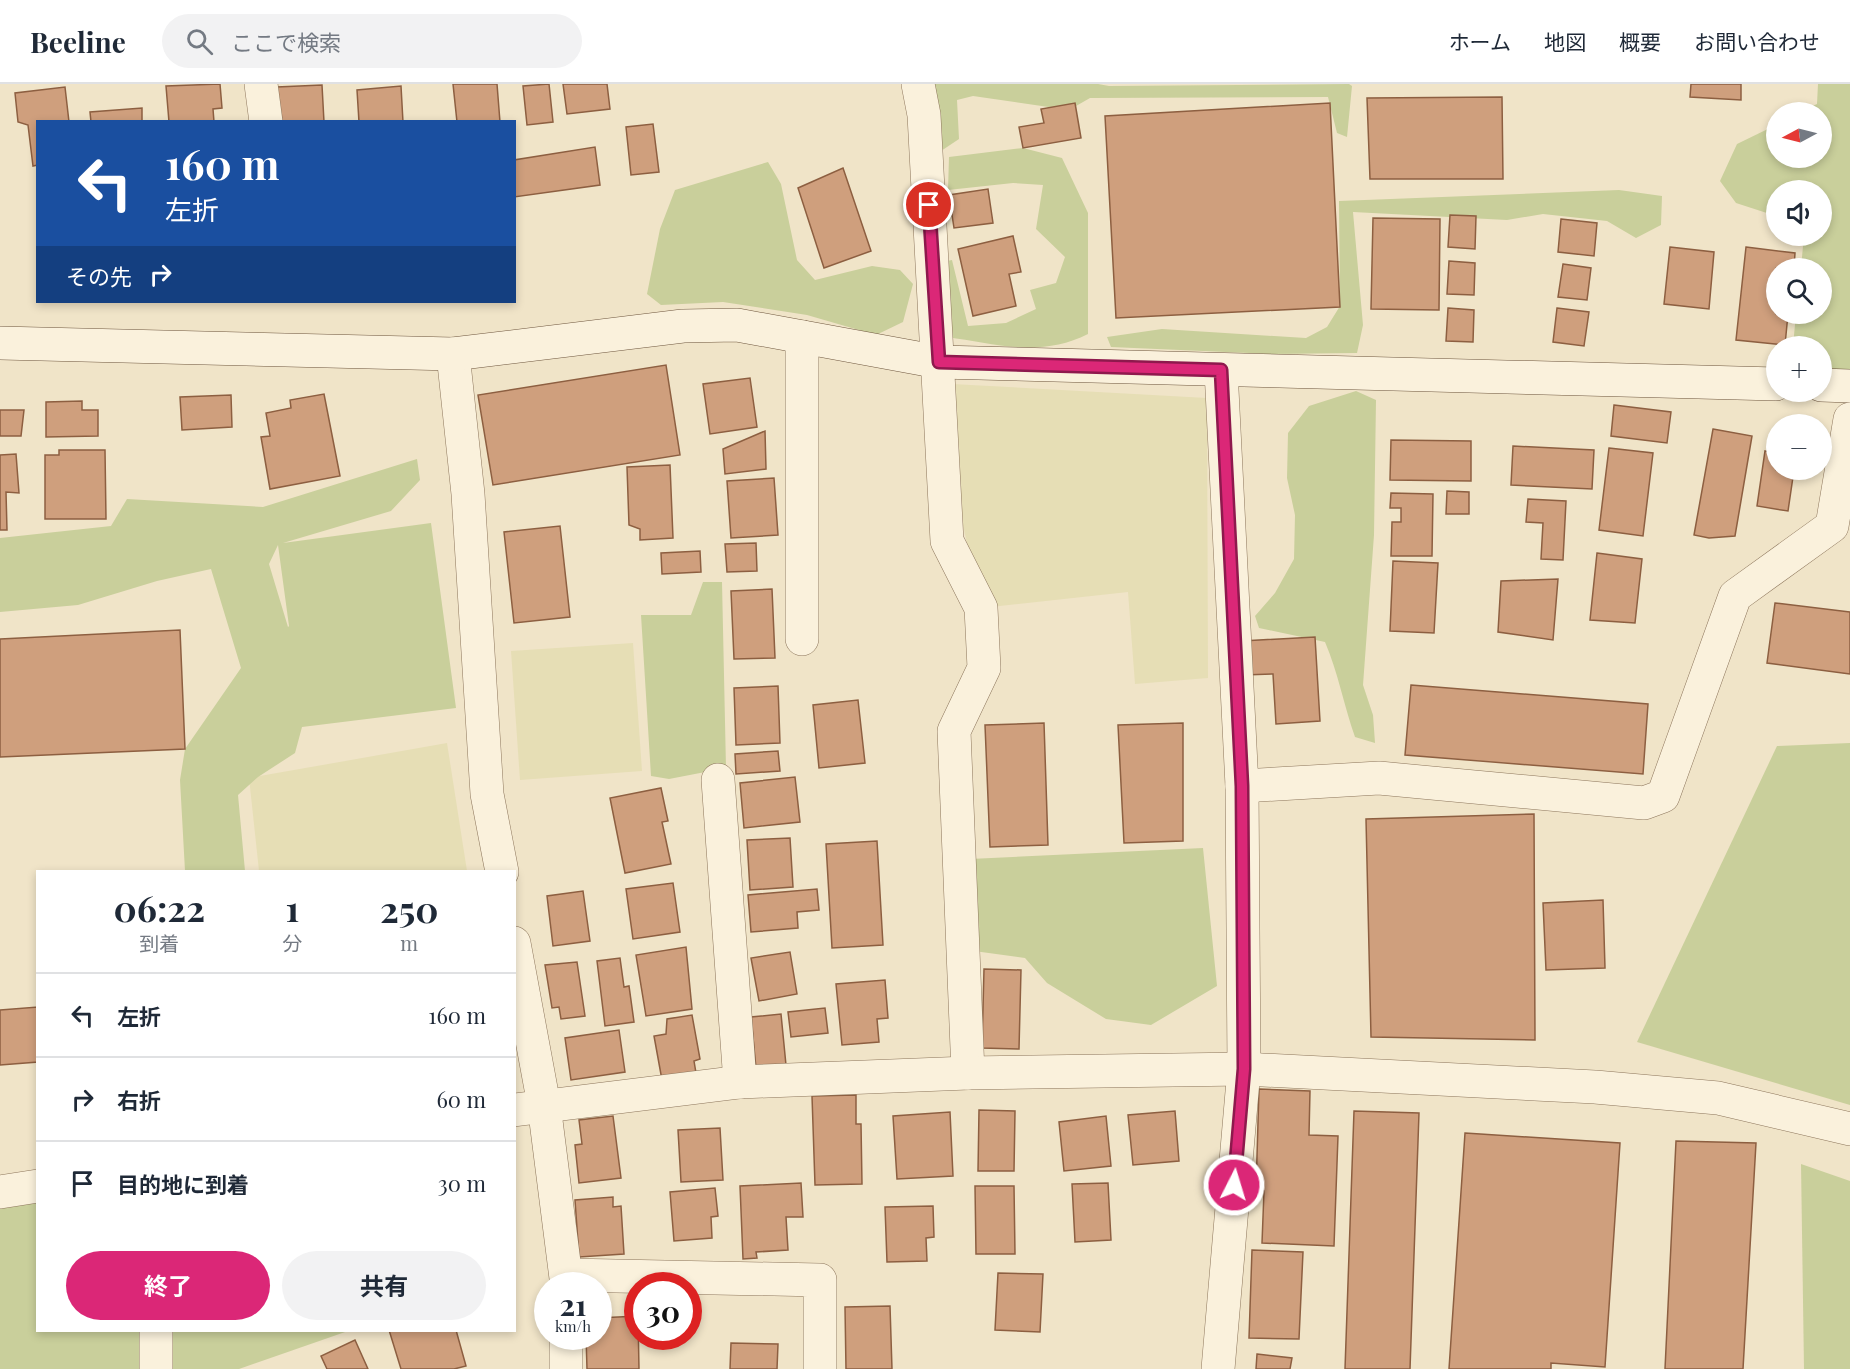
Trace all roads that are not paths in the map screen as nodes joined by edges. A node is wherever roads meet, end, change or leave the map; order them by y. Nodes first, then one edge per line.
1 (261, 84) edge
2 (918, 84) edge
3 (266, 120) edge
4 (802, 337) junction
5 (0, 343) edge
6 (453, 354) junction
7 (939, 362) junction
8 (1221, 370) junction
9 (1766, 384) edge
10 (1832, 385) edge
11 (1850, 386) edge
12 (1850, 419) edge
13 (802, 639) dead end
14 (717, 780) dead end
15 (1242, 786) junction
16 (502, 870) edge
17 (516, 965) edge
18 (1244, 1069) junction
19 (968, 1073) junction
20 (740, 1082) junction
21 (529, 1107) edge
22 (1850, 1129) edge
23 (36, 1186) edge
24 (0, 1192) edge
25 (565, 1272) edge
26 (612, 1280) edge
27 (156, 1332) edge
28 (566, 1350) edge
29 (156, 1369) edge
30 (566, 1369) edge
31 (820, 1369) edge
32 (1218, 1369) edge

1 - 3 street
2 - 7 street
4 - 6 street
4 - 7 street
4 - 13 street
5 - 6 street
6 - 16 street
7 - 8 street
7 - 19 street
8 - 9 street
8 - 15 street
10 - 11 street
12 - 15 street
14 - 20 street
15 - 18 street
17 - 21 street
18 - 19 street
18 - 22 street
18 - 32 street
19 - 20 street
20 - 21 street
21 - 25 street
23 - 24 street
26 - 31 street
27 - 29 street
28 - 30 street

